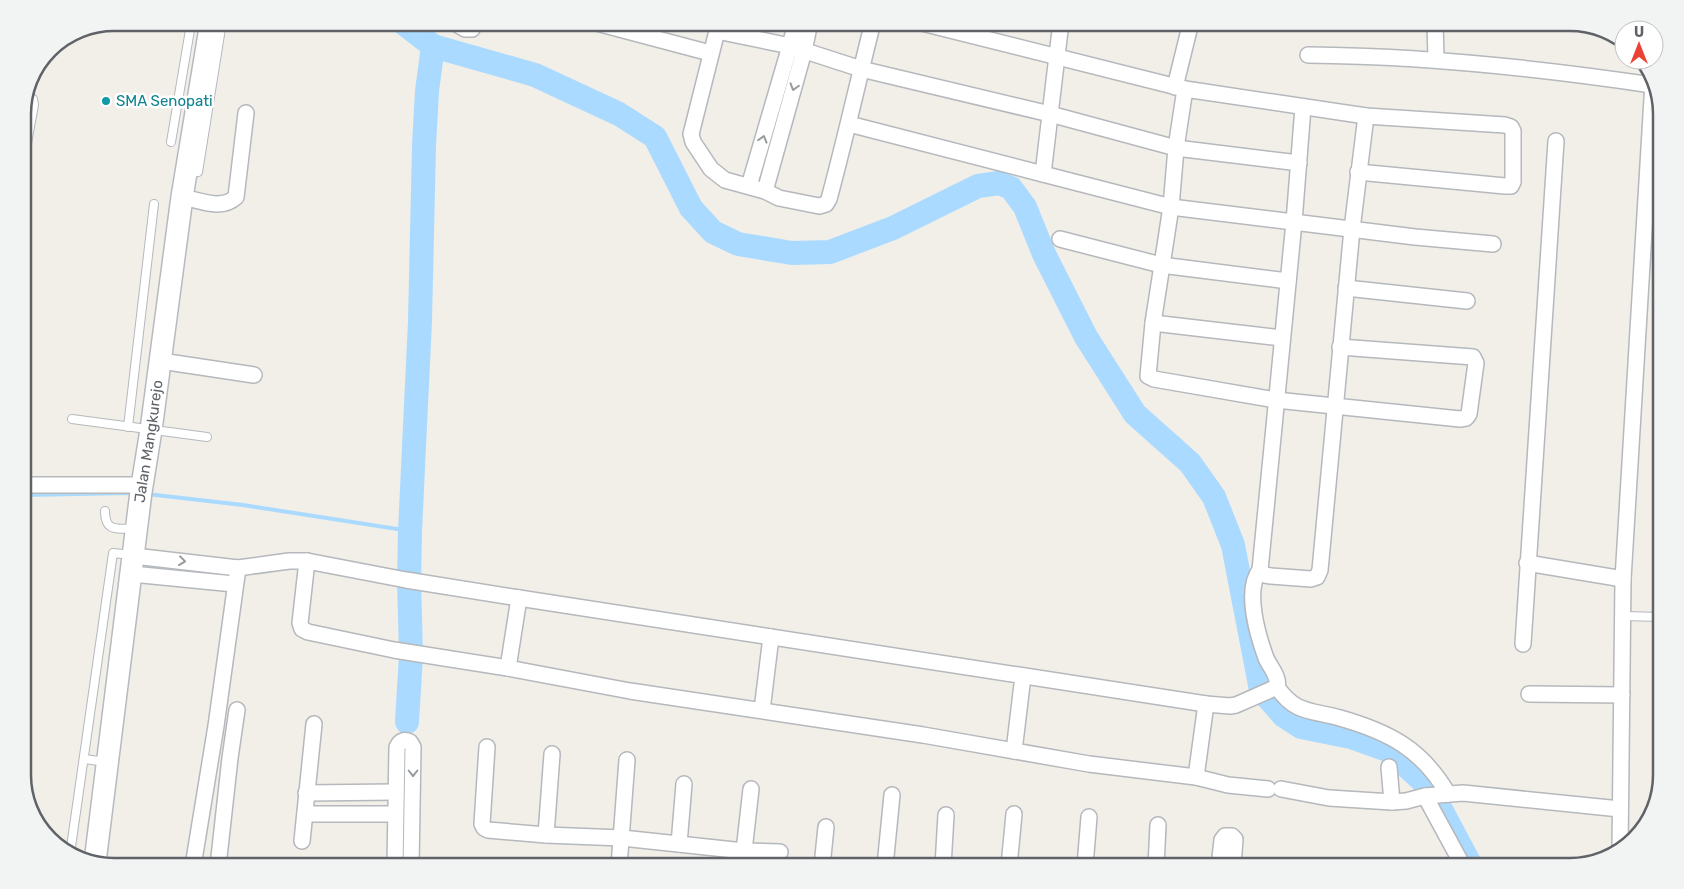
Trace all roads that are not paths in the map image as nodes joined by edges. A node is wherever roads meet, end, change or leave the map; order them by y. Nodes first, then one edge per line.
1 (627, 31) edge
2 (717, 31) edge
3 (732, 31) edge
4 (796, 31) edge
5 (806, 31) edge
6 (871, 31) edge
7 (955, 31) edge
8 (1060, 31) edge
9 (1190, 31) edge
10 (1435, 31) edge
11 (204, 39) edge
12 (797, 49) junction
13 (710, 53) junction
14 (1308, 55) dead end
15 (1057, 56) junction
16 (1436, 60) junction
17 (861, 69) junction
18 (1646, 83) edge
19 (1180, 88) junction
20 (1651, 99) edge
21 (33, 100) edge
22 (1303, 107) junction
23 (246, 113) dead end
24 (1050, 114) junction
25 (1366, 116) junction
26 (31, 121) edge
27 (849, 124) junction
28 (1556, 141) dead end
29 (171, 142) dead end
30 (1176, 148) junction
31 (1299, 163) junction
32 (1358, 172) junction
33 (1043, 174) junction
34 (749, 186) junction
35 (765, 191) junction
36 (182, 197) junction
37 (154, 204) dead end
38 (1171, 207) junction
39 (1294, 222) junction
40 (1352, 229) junction
41 (1060, 239) dead end
42 (1493, 244) dead end
43 (1161, 265) junction
44 (1288, 281) junction
45 (1346, 288) junction
46 (1467, 301) dead end
47 (1153, 323) junction
48 (1282, 338) junction
49 (1340, 347) junction
50 (160, 361) junction
51 (254, 375) dead end
52 (1276, 400) junction
53 (1334, 405) junction
54 (72, 420) dead end
55 (128, 427) junction
56 (151, 430) junction
57 (207, 437) dead end
58 (31, 486) edge
59 (141, 495) junction
60 (105, 511) dead end
61 (137, 529) junction
62 (307, 561) junction
63 (1527, 563) junction
64 (133, 565) junction
65 (238, 568) junction
66 (1260, 570) junction
67 (1623, 579) junction
68 (234, 584) junction
69 (520, 598) junction
70 (1624, 616) junction
71 (1653, 617) edge
72 (771, 637) junction
73 (1523, 644) dead end
74 (508, 668) junction
75 (1023, 676) junction
76 (1276, 688) junction
77 (1529, 694) dead end
78 (1622, 695) junction
79 (1206, 704) junction
80 (237, 710) dead end
81 (762, 710) junction
82 (102, 714) junction
83 (314, 724) dead end
84 (487, 747) dead end
85 (1014, 751) junction
86 (552, 754) dead end
87 (84, 759) junction
88 (627, 760) dead end
89 (108, 762) junction
90 (1389, 767) dead end
91 (1196, 777) junction
92 (684, 784) dead end
93 (751, 789) dead end
94 (396, 792) junction
95 (306, 793) junction
96 (892, 795) dead end
97 (1436, 795) junction
98 (1392, 802) junction
99 (1620, 809) junction
100 (305, 814) junction
101 (395, 814) junction
102 (1014, 814) dead end
103 (946, 815) dead end
104 (1089, 817) dead end
105 (1158, 825) dead end
106 (826, 827) dead end
107 (546, 835) junction
108 (622, 838) junction
109 (302, 841) dead end
110 (1620, 841) edge
111 (680, 844) junction
112 (71, 846) edge
113 (744, 851) junction
114 (780, 852) dead end
115 (96, 856) edge
116 (194, 858) edge
117 (219, 858) edge
118 (395, 858) edge
119 (411, 858) edge
120 (620, 858) edge
121 (823, 858) edge
122 (886, 858) edge
123 (943, 858) edge
124 (1010, 858) edge
125 (1086, 858) edge
126 (1156, 858) edge
127 (1220, 858) edge
128 (1234, 858) edge
129 (1460, 858) edge

1 - 13 street
2 - 13 street
3 - 12 street
4 - 12 street
5 - 12 street
6 - 17 street
7 - 15 street
8 - 15 street
9 - 19 street
10 - 16 street
11 - 29 lane
11 - 36 street, Jalan Mangkurejo
12 - 17 street
34 -> 12 street
12 -> 35 street
13 - 34 street
14 - 16 street
15 - 19 street
15 - 24 street
16 - 18 street
17 - 24 street
17 - 27 street
19 - 22 street
19 - 30 street
20 - 67 street
21 - 26 lane
22 - 25 street
22 - 31 street
23 - 36 street
24 - 30 street
24 - 33 street
25 - 32 street
25 - 32 street
27 - 33 street
27 - 35 street
28 - 63 street
30 - 31 street
30 - 38 street
31 - 39 street
32 - 40 street
33 - 38 street
34 - 35 street
36 - 50 street, Jalan Mangkurejo
37 - 55 lane
38 - 39 street
38 - 43 street
39 - 40 street
39 - 44 street
40 - 42 street
40 - 45 street
41 - 43 street
43 - 44 street
43 - 47 street
44 - 48 street
45 - 46 street
45 - 49 street
47 - 48 street
47 - 52 street
48 - 52 street
49 - 53 street
49 - 53 street
50 - 51 street
50 - 56 street, Jalan Mangkurejo
52 - 53 street
52 - 66 street
53 - 66 street
54 - 55 lane
55 - 56 lane
56 - 57 lane
56 - 59 street, Jalan Mangkurejo
58 - 59 street
59 - 61 street, Jalan Mangkurejo
60 - 61 lane
61 - 64 street, Jalan Mangkurejo
62 - 65 street
62 - 69 street
62 - 74 street
63 - 67 street
63 - 73 street
64 -> 65 street
64 - 68 street
64 - 82 street, Jalan Mangkurejo
65 - 68 street
66 - 76 street
67 - 70 street
68 - 116 street
69 - 72 street
69 - 74 street
70 - 71 lane
70 - 78 street
72 - 75 street
72 - 81 street
74 - 81 street
75 - 79 street
75 - 85 street
76 - 79 street
76 - 97 street
77 - 78 street
78 - 99 street
79 - 91 street
80 - 117 street
81 - 85 street
82 - 87 lane
82 - 89 street, Jalan Mangkurejo
83 - 95 street
84 - 107 street
85 - 91 street
86 - 107 street
87 - 89 lane
87 - 112 lane
88 - 108 street
89 - 115 street, Jalan Mangkurejo
90 - 98 street
91 - 98 street
92 - 111 street
93 - 113 street
94 - 95 street
94 - 101 street
94 -> 119 street
95 - 100 street
96 - 122 street
97 - 98 street
97 - 99 street
97 - 129 street
99 - 110 street
100 - 101 street
100 - 109 street
101 - 118 street
102 - 124 street
103 - 123 street
104 - 125 street
105 - 126 street
106 - 121 street
107 - 108 street
108 - 111 street
108 - 120 street
111 - 113 street
113 - 114 street
127 - 128 street

